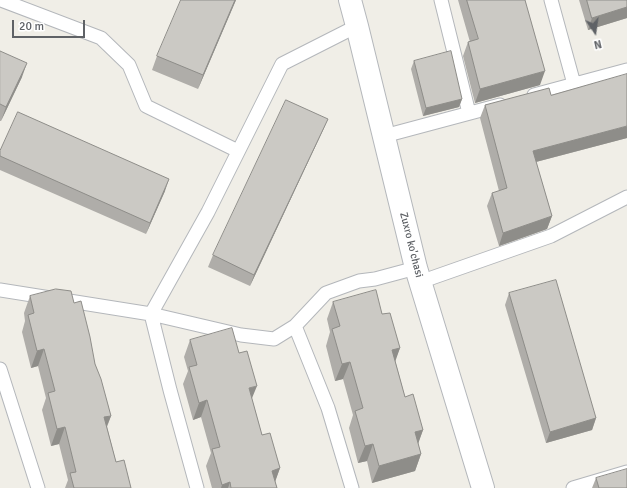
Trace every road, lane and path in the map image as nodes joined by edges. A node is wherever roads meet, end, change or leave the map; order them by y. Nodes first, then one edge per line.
1 (1, 0) edge
2 (350, 0) edge
3 (441, 0) edge
4 (552, 0) edge
5 (357, 26) junction
6 (627, 70) edge
7 (574, 84) junction
8 (469, 113) junction
9 (384, 136) junction
10 (238, 151) junction
11 (627, 197) edge
12 (418, 275) junction
13 (0, 290) edge
14 (151, 314) junction
15 (295, 326) junction
16 (1, 378) edge
17 (627, 472) edge
18 (38, 488) edge
19 (197, 488) edge
20 (352, 488) edge
21 (482, 488) edge
22 (573, 488) edge

1 - 10 lane
2 - 5 street, Zuxro ko'chasi
3 - 8 lane
4 - 7 lane
5 - 9 street, Zuxro ko'chasi
5 - 10 lane
6 - 7 lane
7 - 8 lane
8 - 9 lane
9 - 12 street, Zuxro ko'chasi
10 - 14 lane
11 - 12 lane
12 - 15 lane
12 - 21 street, Zuxro ko'chasi
13 - 14 lane
14 - 15 lane
14 - 19 lane
15 - 20 lane
16 - 18 lane
17 - 22 lane

